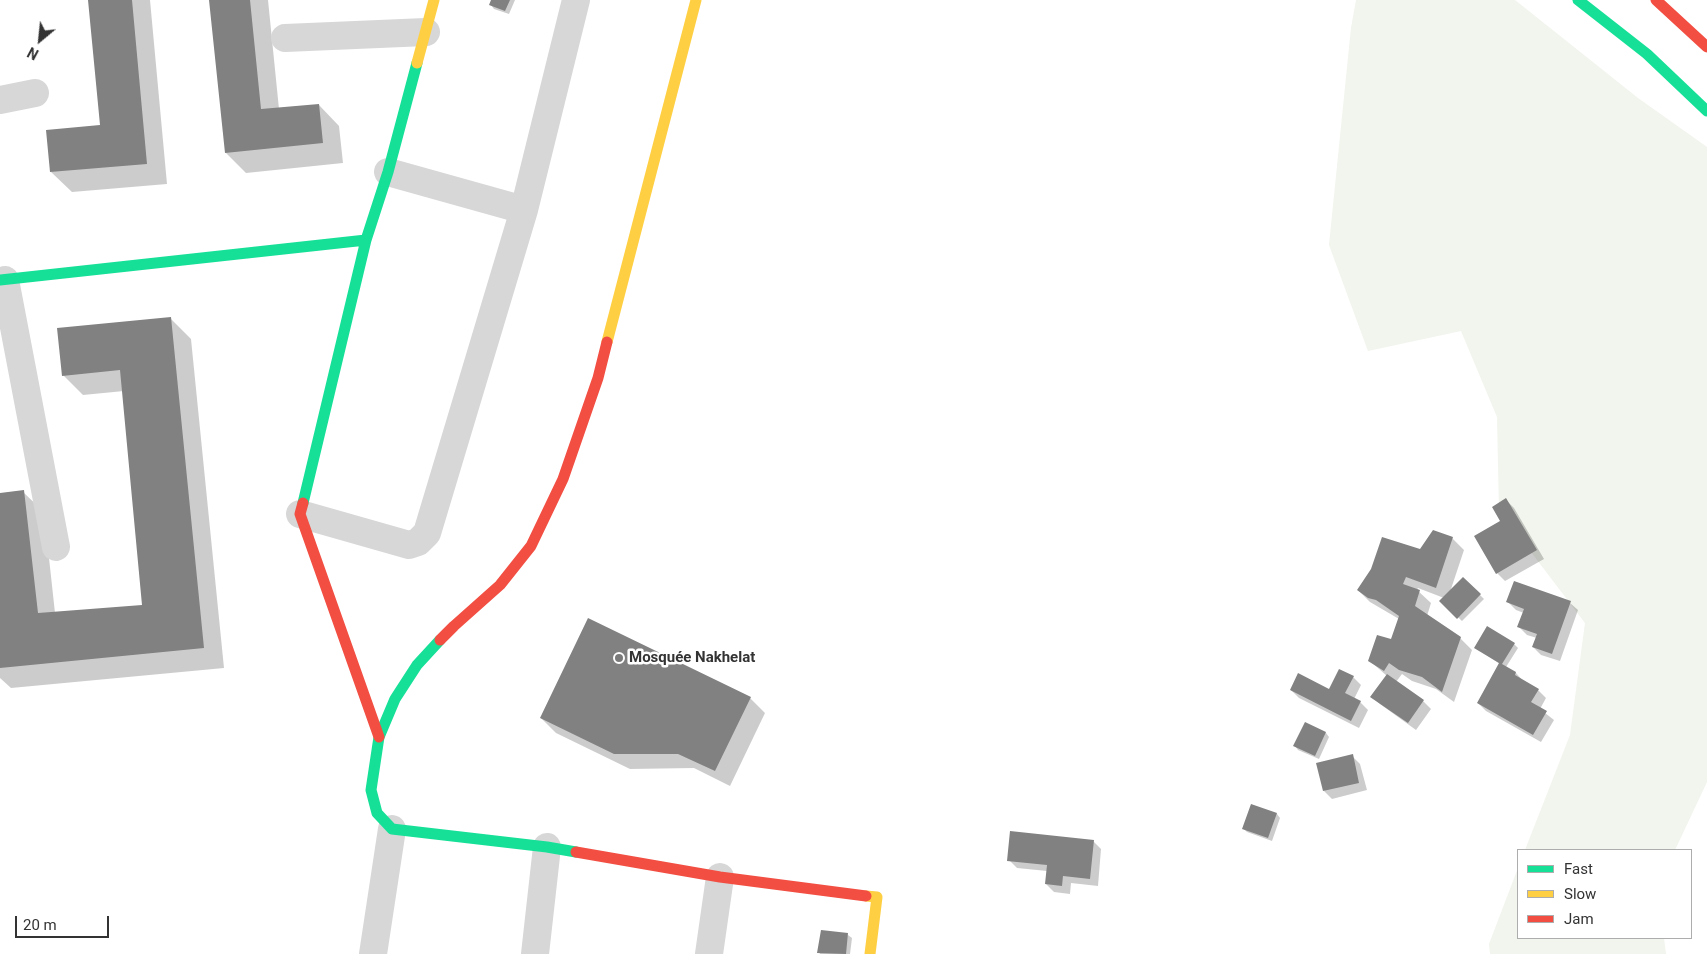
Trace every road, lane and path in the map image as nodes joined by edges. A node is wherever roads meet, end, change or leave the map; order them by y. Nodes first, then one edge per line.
1 (434, 0) edge
2 (576, 0) edge
3 (696, 0) edge
4 (1578, 0) edge
5 (1656, 0) edge
6 (426, 32) junction
7 (285, 38) dead end
8 (1707, 47) edge
9 (35, 93) dead end
10 (0, 100) edge
11 (1707, 111) edge
12 (388, 172) junction
13 (524, 210) junction
14 (366, 240) junction
15 (3, 280) edge
16 (300, 514) junction
17 (56, 546) dead end
18 (379, 737) junction
19 (392, 829) junction
20 (547, 848) junction
21 (720, 877) junction
22 (373, 954) edge
23 (535, 954) edge
24 (709, 954) edge
25 (870, 954) edge

1 - 6 main road
2 - 13 street
3 - 18 main road
4 - 11 main road
5 - 8 main road
6 - 7 street
6 - 12 main road
9 - 10 street
12 - 13 street
12 - 14 main road
13 - 16 street
14 - 15 main road
14 - 16 main road
15 - 17 street
16 - 18 main road
18 - 19 main road
19 - 20 main road
19 - 22 street
20 - 21 main road
20 - 23 street
21 - 24 street
21 - 25 main road

